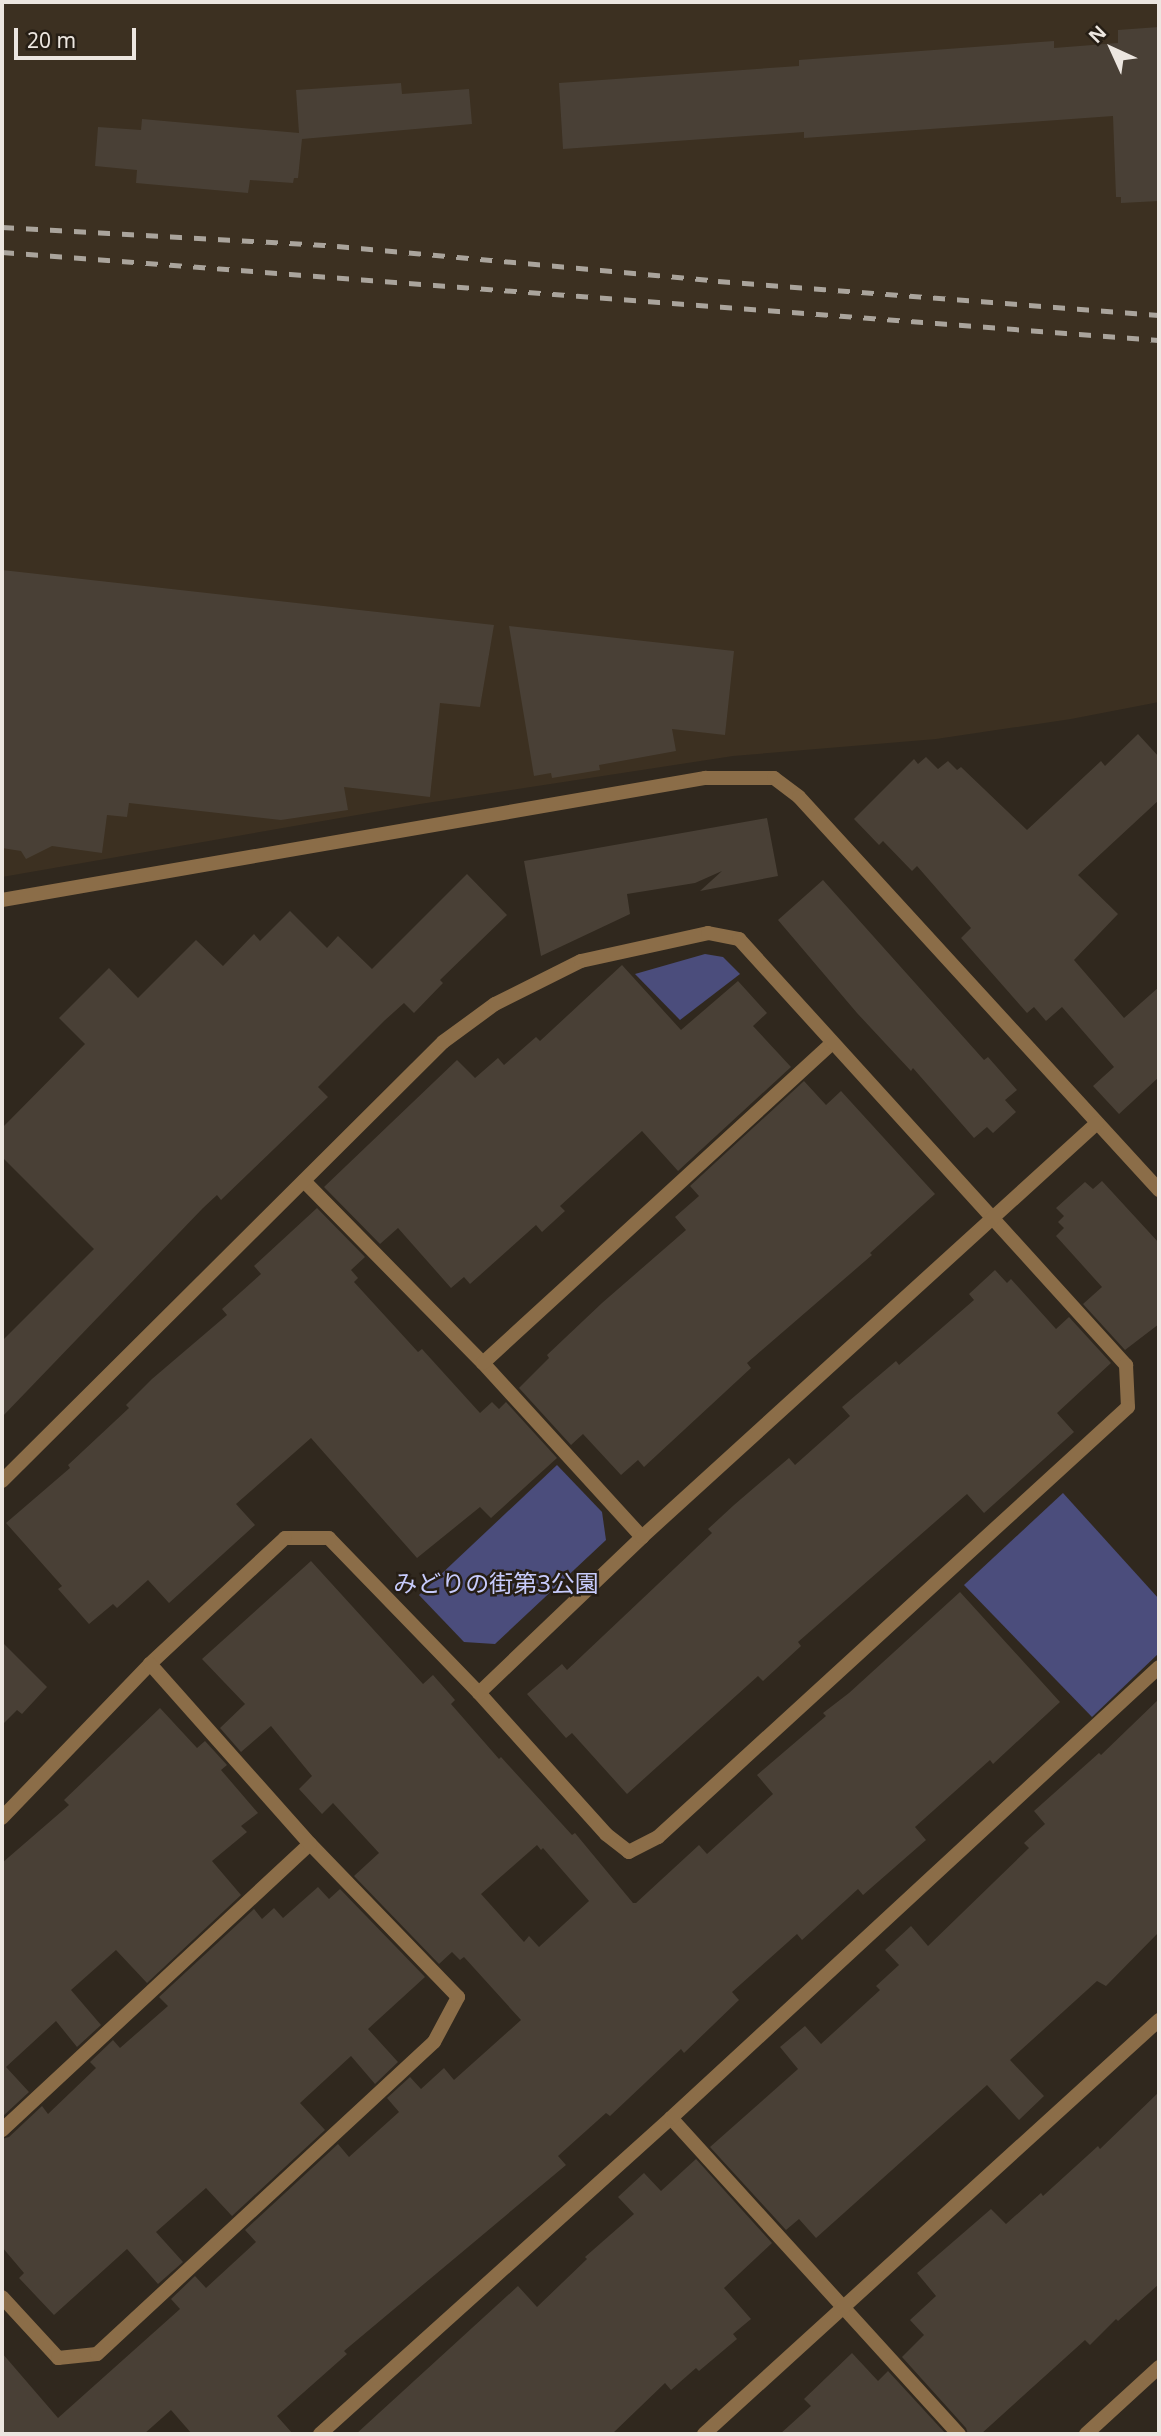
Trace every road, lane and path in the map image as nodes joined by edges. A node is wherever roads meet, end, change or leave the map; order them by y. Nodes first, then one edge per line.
1 (2, 900) edge
2 (832, 1043) junction
3 (1097, 1123) junction
4 (304, 1181) junction
5 (1159, 1190) edge
6 (993, 1220) junction
7 (483, 1363) junction
8 (2, 1481) edge
9 (642, 1536) junction
10 (150, 1664) junction
11 (1159, 1667) edge
12 (479, 1693) junction
13 (2, 1818) edge
14 (310, 1844) junction
15 (1159, 2020) edge
16 (671, 2118) junction
17 (2, 2130) edge
18 (2, 2297) edge
19 (844, 2306) junction
20 (1159, 2367) edge
21 (320, 2434) edge
22 (704, 2434) edge
23 (959, 2434) edge
24 (1086, 2434) edge

1 - 3 street
2 - 4 street
2 - 6 street
2 - 7 street
3 - 5 street
3 - 6 street
4 - 7 street
4 - 8 street
6 - 9 street
6 - 12 street
7 - 9 street
9 - 12 street
10 - 12 street
10 - 13 street
10 - 14 street
11 - 16 street
14 - 17 street
14 - 18 street
15 - 19 street
16 - 19 street
16 - 21 street
19 - 22 street
19 - 23 street
20 - 24 street

